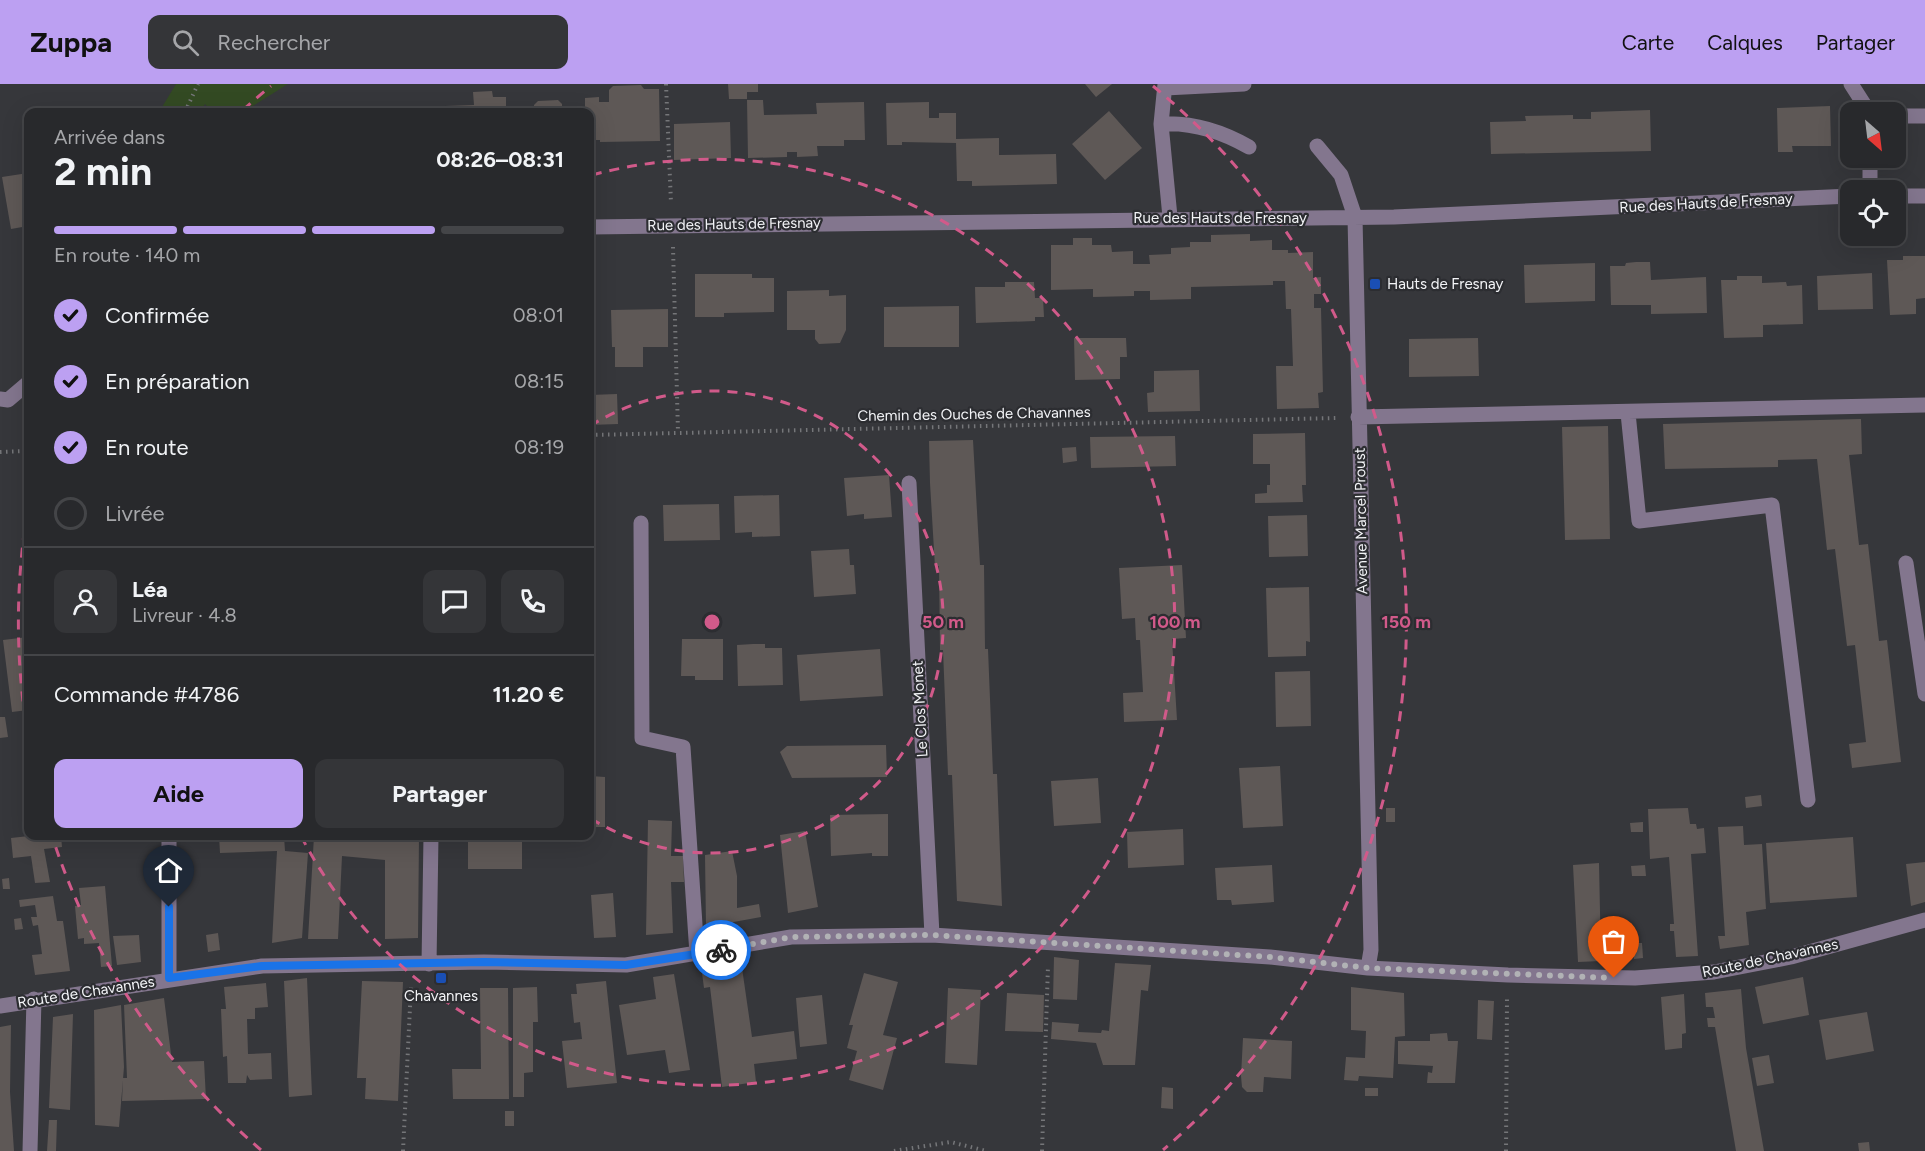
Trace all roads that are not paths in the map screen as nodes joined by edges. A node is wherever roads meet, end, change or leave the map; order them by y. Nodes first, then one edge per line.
1 (1244, 84) edge
2 (1851, 84) edge
3 (1165, 86) edge
4 (1863, 102) edge
5 (1906, 116) edge
6 (1925, 116) edge
7 (1161, 124) junction
8 (1317, 146) dead end
9 (1249, 147) dead end
10 (1840, 196) edge
11 (1906, 196) edge
12 (1925, 196) edge
13 (1170, 217) junction
14 (1355, 218) junction
15 (594, 227) edge
16 (24, 386) edge
17 (0, 399) edge
18 (1925, 405) edge
19 (1628, 413) junction
20 (1358, 417) junction
21 (909, 483) dead end
22 (641, 524) dead end
23 (1906, 563) dead end
24 (1925, 694) edge
25 (1808, 800) dead end
26 (169, 840) edge
27 (431, 840) edge
28 (1925, 920) edge
29 (932, 935) junction
30 (697, 954) junction
31 (429, 964) junction
32 (1368, 968) junction
33 (169, 978) junction
34 (34, 999) junction
35 (0, 1006) edge
36 (30, 1151) edge

1 - 3 street
2 - 4 street
3 - 7 street
5 - 6 street
7 - 9 street
7 - 13 street
8 - 14 street, Avenue Marcel Proust
10 - 14 street, Rue des Hauts de Fresnay
11 - 12 street
13 - 14 street, Rue des Hauts de Fresnay
13 - 15 street, Rue des Hauts de Fresnay
14 - 20 street, Avenue Marcel Proust
16 - 17 street
18 - 19 street
19 - 20 street
19 - 25 street
20 - 32 street, Avenue Marcel Proust
21 - 29 street, Le Clos Monet
22 - 30 street
23 - 24 street
26 - 33 street
27 - 31 street
28 - 32 street, Route de Chavannes
29 - 30 street, Route de Chavannes
29 - 32 street, Route de Chavannes
30 - 31 street, Route de Chavannes
31 - 33 street, Route de Chavannes
33 - 34 street, Route de Chavannes
34 - 35 street, Route de Chavannes
34 - 36 street

